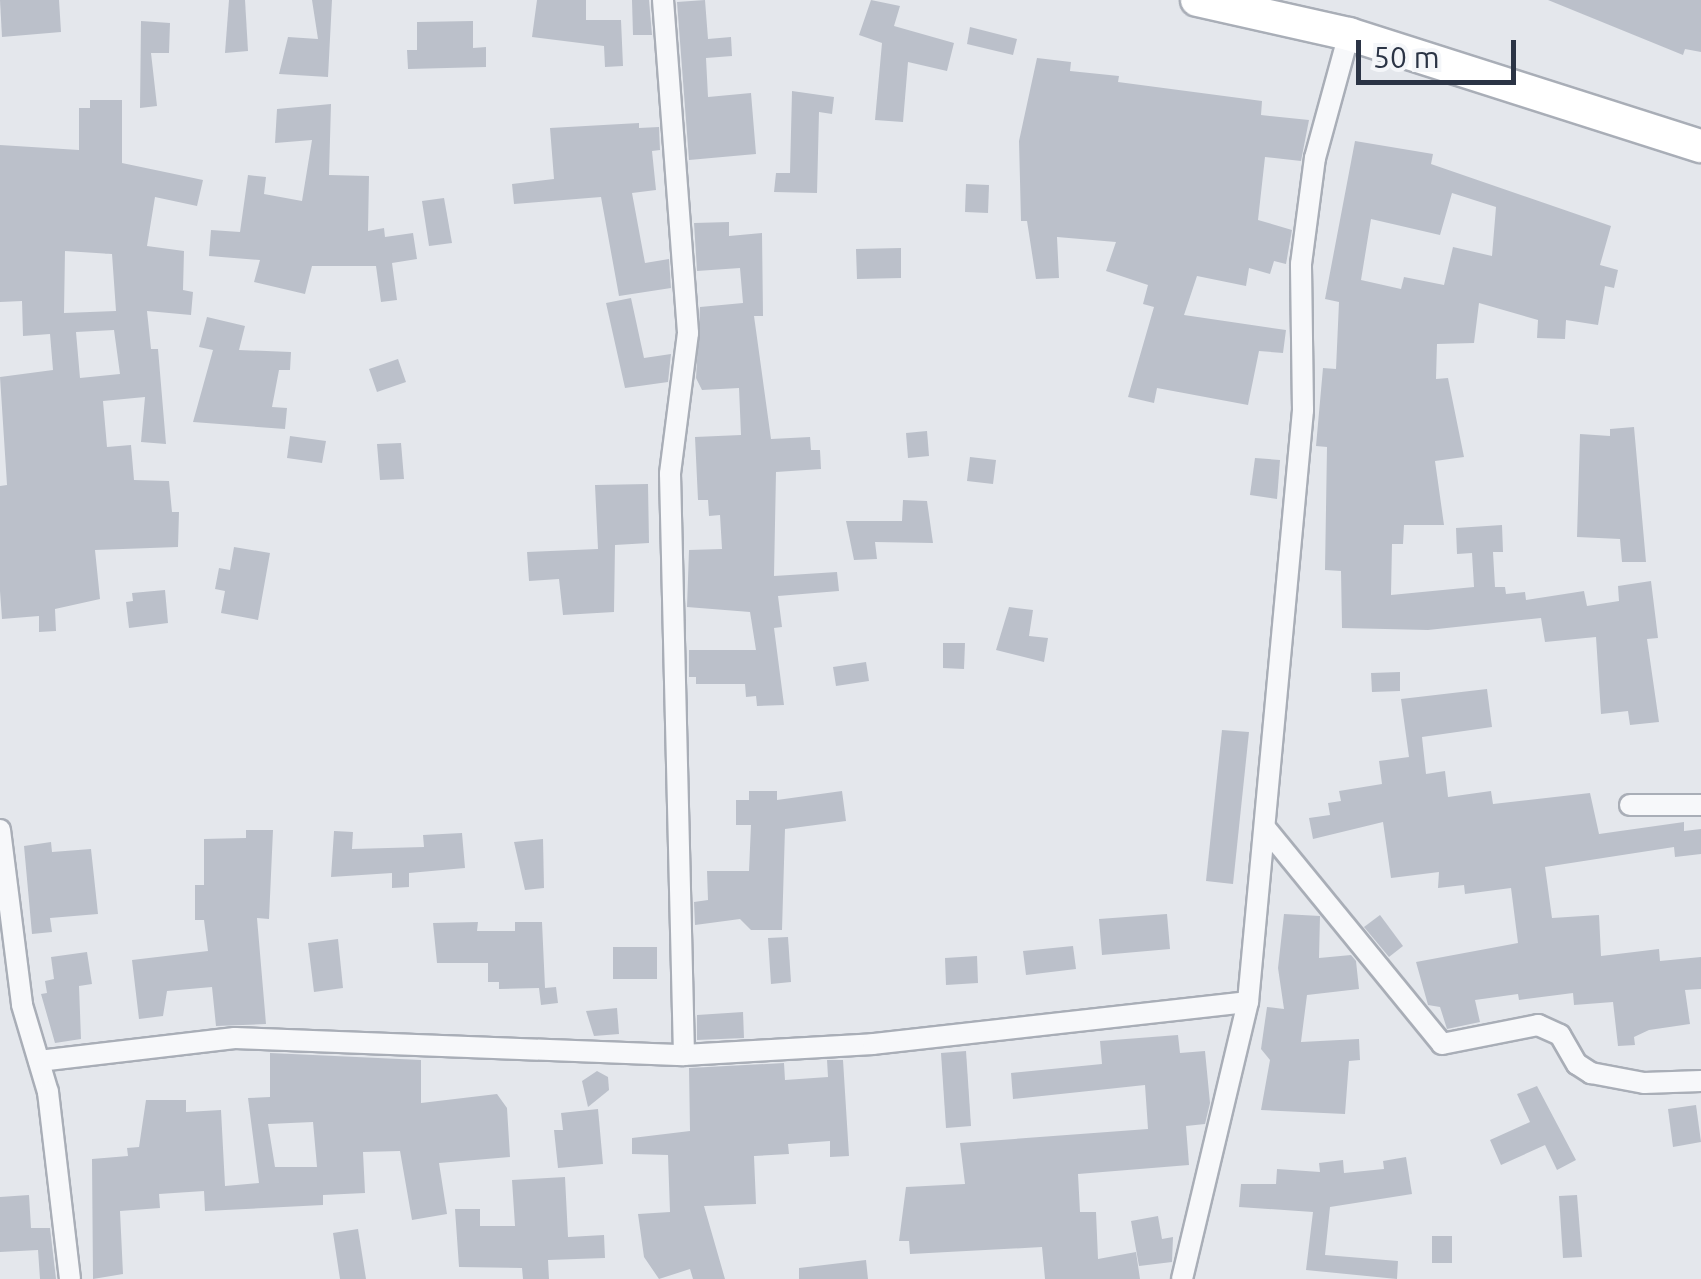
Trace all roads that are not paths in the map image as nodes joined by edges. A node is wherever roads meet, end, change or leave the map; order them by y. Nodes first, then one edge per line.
1 (662, 0) edge
2 (1197, 0) edge
3 (1349, 34) junction
4 (1701, 146) edge
5 (1630, 805) dead end
6 (1701, 805) edge
7 (0, 830) edge
8 (1266, 830) junction
9 (1248, 1002) junction
10 (684, 1056) junction
11 (39, 1061) junction
12 (1701, 1081) edge
13 (70, 1279) edge
14 (1182, 1279) edge

1 - 10 street
2 - 3 highway
3 - 4 highway
3 - 8 street
5 - 6 street
7 - 11 street
8 - 9 street
8 - 12 street
9 - 10 street
9 - 14 street
10 - 11 street
11 - 13 street

